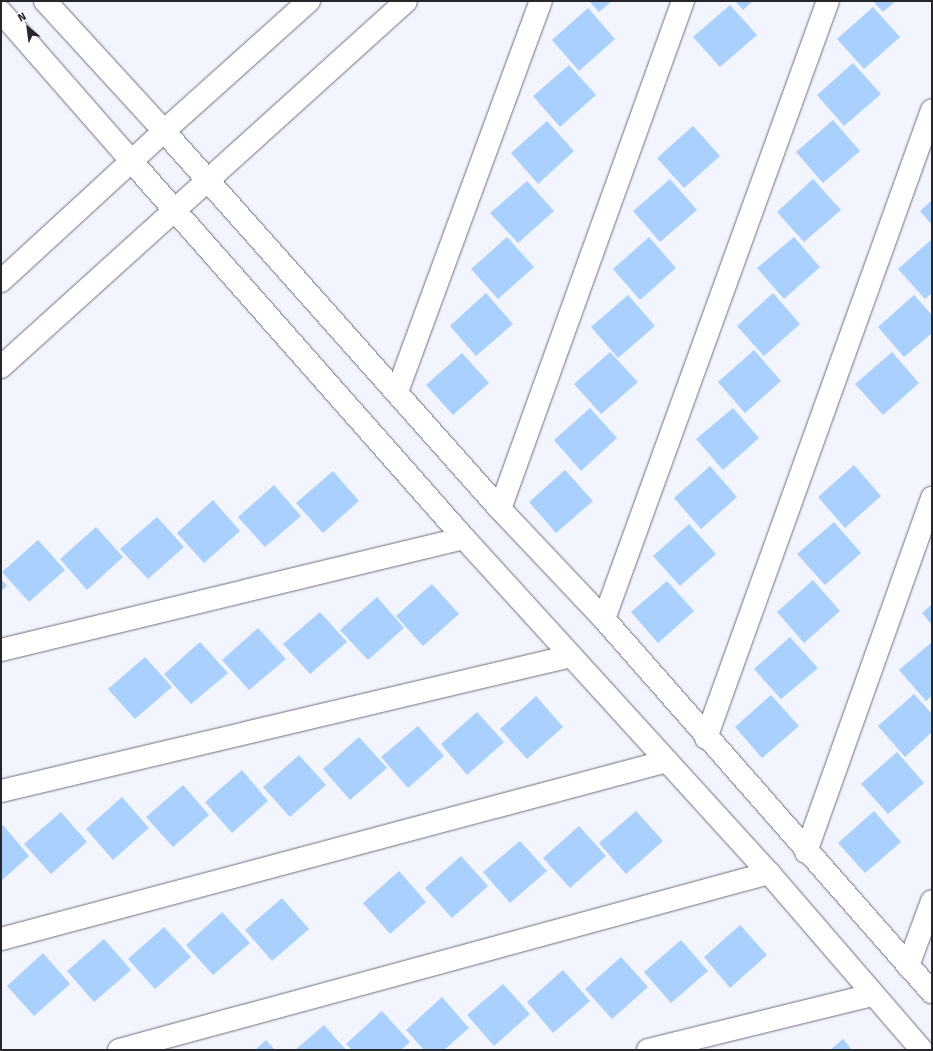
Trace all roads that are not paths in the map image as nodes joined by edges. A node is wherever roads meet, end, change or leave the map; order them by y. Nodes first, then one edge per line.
1 (45, 1) edge
2 (309, 1) edge
3 (406, 1) edge
4 (540, 1) edge
5 (683, 1) edge
6 (828, 1) edge
7 (1, 12) edge
8 (932, 110) edge
9 (164, 131) junction
10 (133, 162) junction
11 (207, 181) junction
12 (175, 210) junction
13 (1, 281) edge
14 (1, 367) edge
15 (397, 392) junction
16 (932, 498) edge
17 (500, 509) junction
18 (464, 538) junction
19 (604, 620) junction
20 (1, 650) edge
21 (571, 656) junction
22 (706, 738) junction
23 (667, 761) junction
24 (1, 791) edge
25 (806, 852) junction
26 (769, 873) junction
27 (932, 901) edge
28 (1, 939) edge
29 (908, 966) junction
30 (932, 992) edge
31 (872, 995) junction
32 (119, 1050) edge
33 (648, 1050) edge
34 (922, 1050) edge

1 - 9 street
2 - 9 street
3 - 11 street
4 - 15 street
5 - 17 street
6 - 19 street
7 - 10 street
8 - 22 street
9 - 10 street
9 - 11 street
10 - 12 street
10 - 13 street
11 - 12 street
11 - 15 street
12 - 14 street
12 - 18 street
15 - 17 street
16 - 25 street
17 - 19 street
18 - 20 street
18 - 21 street
19 - 22 street
21 - 23 street
21 - 24 street
22 - 25 street
23 - 26 street
23 - 28 street
25 - 29 street
26 - 31 street
26 - 32 street
27 - 29 street
29 - 30 street
31 - 33 street
31 - 34 street

